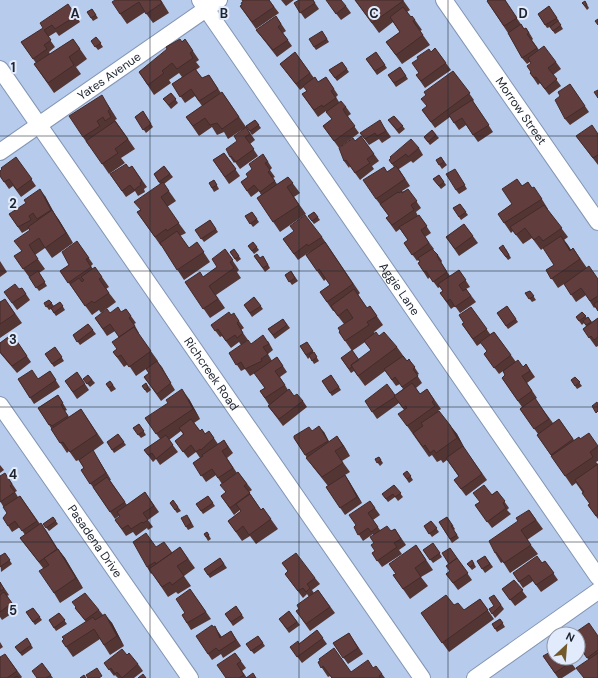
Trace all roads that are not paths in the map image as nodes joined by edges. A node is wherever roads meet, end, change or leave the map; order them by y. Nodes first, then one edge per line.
1 (444, 0) edge
2 (208, 3) edge
3 (0, 69) edge
4 (39, 125) junction
5 (0, 152) edge
6 (598, 222) edge
7 (0, 405) edge
8 (598, 577) edge
9 (598, 591) edge
10 (190, 678) edge
11 (422, 678) edge
12 (475, 678) edge

1 - 6 street, Morrow Street
2 - 4 street, Yates Avenue
2 - 8 street, Aggie Lane
3 - 4 street, Richcreek Road
4 - 5 street, Yates Avenue
4 - 11 street, Richcreek Road
7 - 10 street, Pasadena Drive
9 - 12 street

